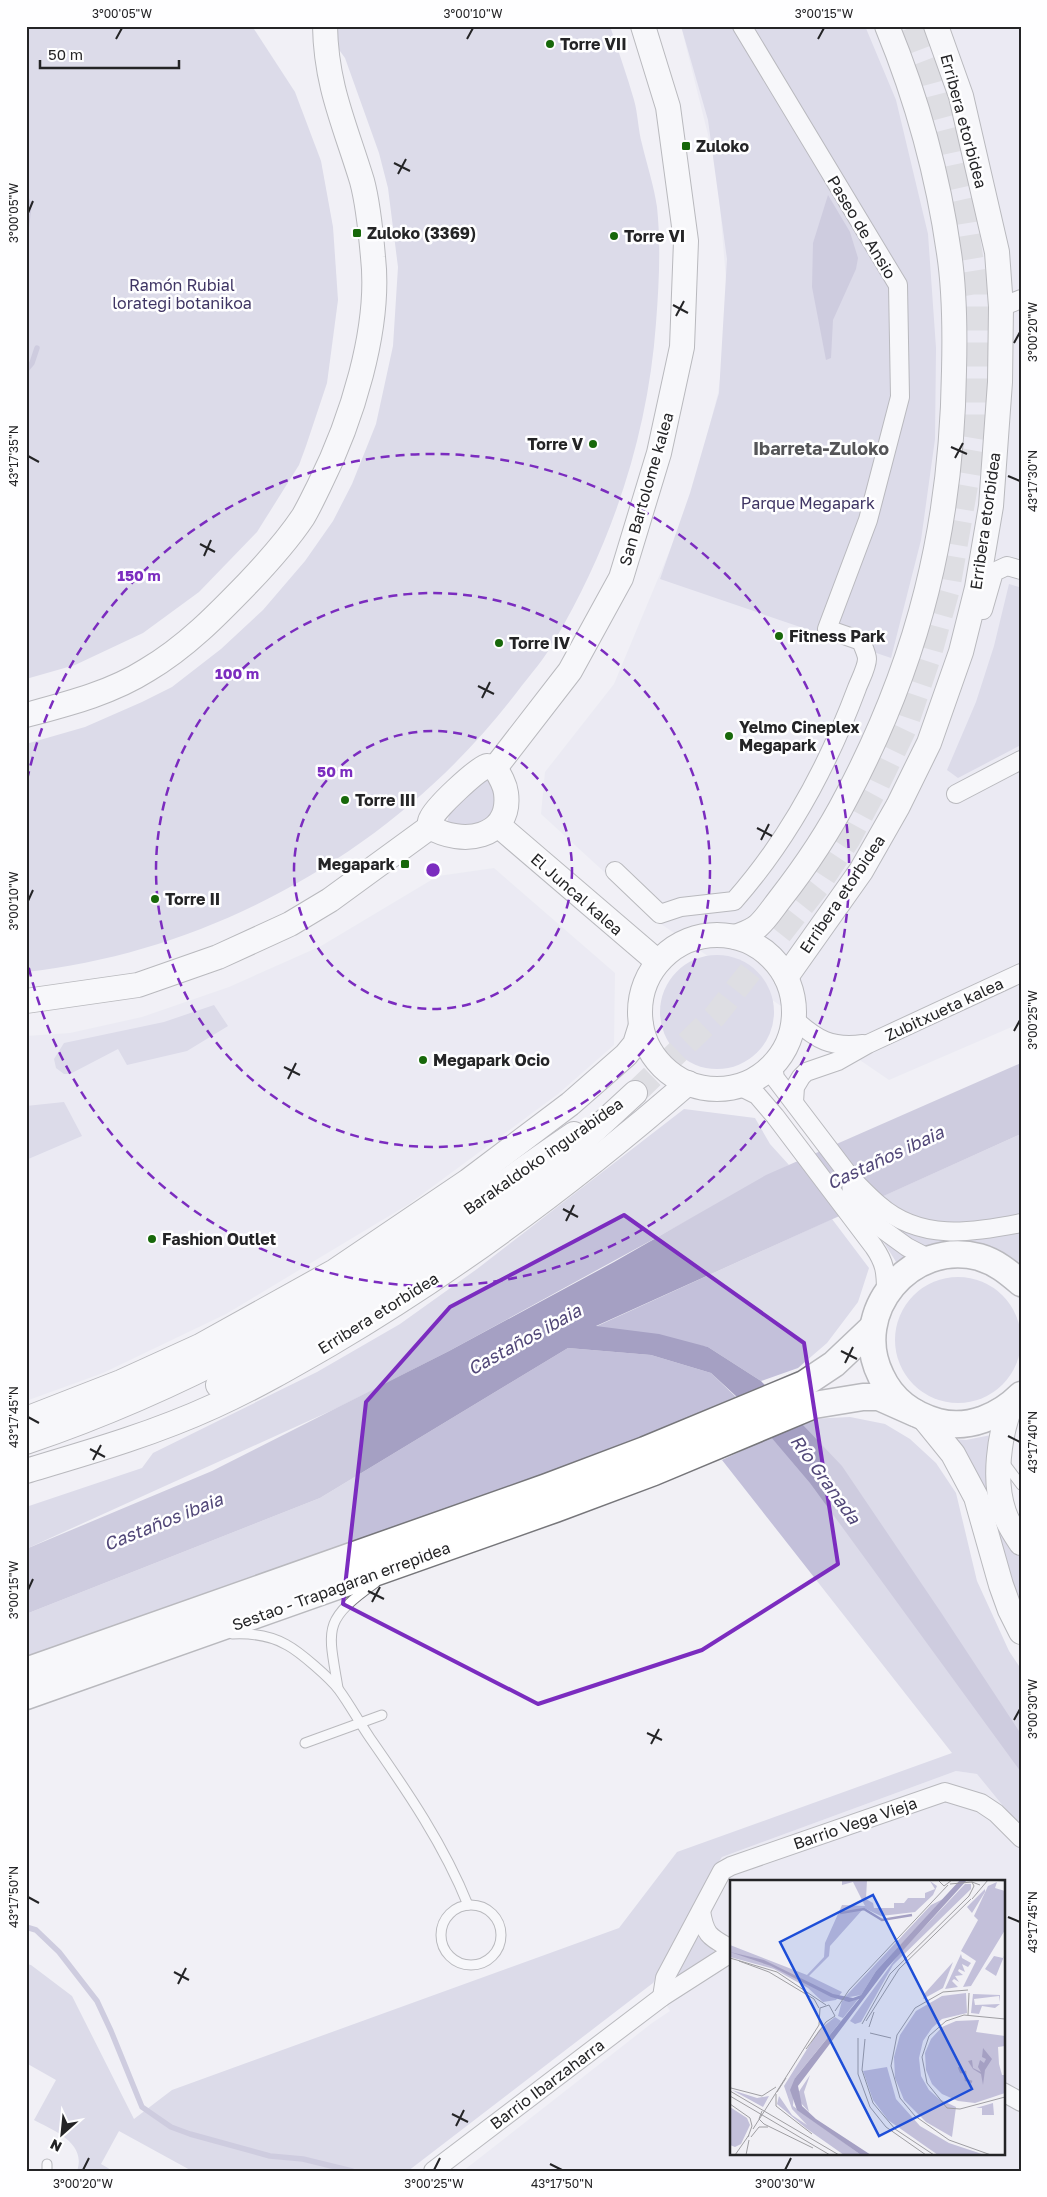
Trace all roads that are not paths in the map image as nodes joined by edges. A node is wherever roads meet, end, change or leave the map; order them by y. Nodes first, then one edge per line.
1 (325, 26) edge
2 (643, 26) edge
3 (742, 26) edge
4 (887, 26) edge
5 (936, 26) edge
6 (1011, 303) edge
7 (1021, 570) edge
8 (26, 715) edge
9 (929, 743) junction
10 (1021, 760) edge
11 (495, 768) junction
12 (956, 794) dead end
13 (498, 825) junction
14 (430, 827) junction
15 (615, 871) dead end
16 (736, 937) junction
17 (658, 962) junction
18 (1021, 974) edge
19 (786, 977) junction
20 (26, 1001) edge
21 (794, 1019) junction
22 (641, 1025) junction
23 (868, 1044) junction
24 (773, 1066) junction
25 (688, 1083) junction
26 (739, 1086) junction
27 (794, 1102) junction
28 (851, 1178) junction
29 (1021, 1223) edge
30 (930, 1259) junction
31 (1016, 1274) edge
32 (886, 1292) junction
33 (299, 1317) junction
34 (236, 1327) junction
35 (872, 1328) junction
36 (809, 1394) junction
37 (1016, 1400) edge
38 (919, 1415) junction
39 (26, 1419) edge
40 (26, 1442) edge
41 (998, 1454) junction
42 (649, 1461) junction
43 (26, 1470) edge
44 (1021, 1485) edge
45 (1021, 1543) edge
46 (403, 1564) junction
47 (1021, 1632) edge
48 (204, 1634) junction
49 (26, 1671) edge
50 (338, 1688) junction
51 (26, 1696) edge
52 (382, 1715) dead end
53 (360, 1724) junction
54 (305, 1743) dead end
55 (1021, 1838) edge
56 (468, 1905) junction
57 (701, 1911) junction
58 (730, 1949) edge
59 (730, 1955) edge
60 (662, 1997) junction
61 (1004, 2093) edge
62 (1021, 2102) edge
63 (433, 2171) edge

1 - 8 street
2 - 11 street, San Bartolome kalea
3 - 15 street, Paseo de Ansio
4 - 16 street
5 - 6 street, Erribera etorbidea
6 - 9 street, Erribera etorbidea
7 - 9 street
9 - 19 street, Erribera etorbidea
10 - 12 street
11 - 13 street
11 - 14 street
13 - 14 street
13 - 17 street, El Juncal kalea
14 - 20 street
16 - 17 street
16 - 19 street
17 - 22 street
18 - 23 street, Zubitxueta kalea
19 - 21 street
21 - 23 street, Zubitxueta kalea
21 - 24 street
22 - 25 street
22 - 34 street
23 - 27 street, Zubitxueta kalea
24 - 26 street
24 - 27 street
25 - 26 street
25 - 43 street, Erribera etorbidea
26 - 32 street
27 - 28 street
28 - 29 street
28 - 30 street
30 - 31 main road
30 - 32 main road
32 - 35 main road
33 - 34 street
33 - 40 street, Barakaldoko ingurabidea
33 - 43 street, Barakaldoko ingurabidea
34 - 39 street
35 - 36 main road
35 - 38 main road
36 - 38 main road
36 - 42 main road
37 - 38 main road
37 - 41 street
38 - 47 street
41 - 44 lane
41 - 45 street
42 - 46 main road, Sestao - Trapagaran errepidea
42 - 49 main road, Sestao - Trapagaran errepidea
46 - 48 main road, Sestao - Trapagaran errepidea
46 - 50 lane
48 - 50 lane
48 - 51 main road, Sestao - Trapagaran errepidea
50 - 53 lane
52 - 53 lane
53 - 54 lane
53 - 56 lane
55 - 57 street, Barrio Vega Vieja
56 - 56 lane
57 - 58 street
57 - 60 street, Barrio Vega Vieja
59 - 60 street
60 - 63 street, Barrio Ibarzaharra
61 - 62 street

